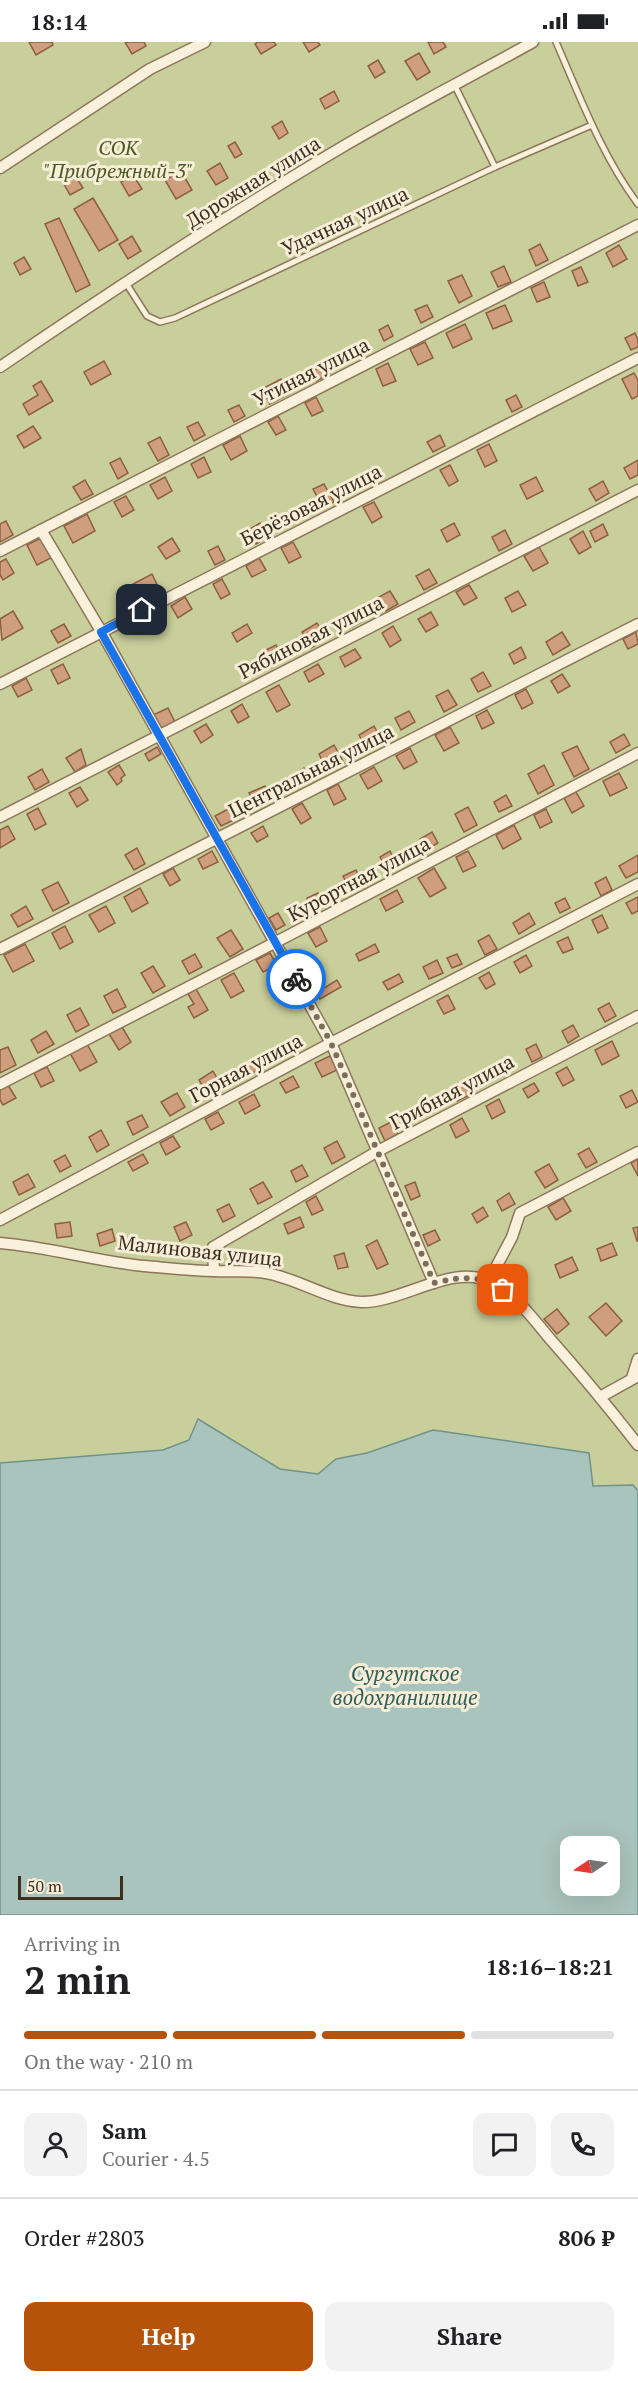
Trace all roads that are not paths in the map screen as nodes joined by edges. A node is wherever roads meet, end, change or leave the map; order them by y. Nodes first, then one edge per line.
1 (205, 42) edge
2 (533, 42) edge
3 (556, 42) edge
4 (455, 86) junction
5 (591, 124) junction
6 (495, 167) junction
7 (0, 168) edge
8 (638, 204) edge
9 (638, 225) edge
10 (126, 283) junction
11 (638, 358) edge
12 (0, 367) edge
13 (638, 490) edge
14 (41, 530) junction
15 (0, 552) edge
16 (638, 624) edge
17 (101, 632) junction
18 (0, 684) edge
19 (159, 735) junction
20 (638, 753) edge
21 (0, 817) edge
22 (219, 839) junction
23 (638, 884) edge
24 (276, 942) junction
25 (0, 949) edge
26 (638, 1016) edge
27 (331, 1043) junction
28 (0, 1084) edge
29 (378, 1151) junction
30 (638, 1152) edge
31 (0, 1220) edge
32 (0, 1243) edge
33 (214, 1271) junction
34 (492, 1282) junction
35 (434, 1283) junction
36 (638, 1359) edge
37 (635, 1377) edge
38 (600, 1396) junction
39 (638, 1445) edge

1 - 7 street
2 - 4 street, Дорожная улица
3 - 5 lane
4 - 6 lane
4 - 10 street, Дорожная улица
5 - 6 lane, Удачная улица
5 - 8 lane
6 - 10 lane, Удачная улица
9 - 14 street, Утиная улица
10 - 12 street, Дорожная улица
11 - 17 street, Берёзовая улица
13 - 19 street, Рябиновая улица
14 - 15 street, Утиная улица
14 - 17 street
16 - 22 street, Центральная улица
17 - 18 street, Берёзовая улица
17 - 19 street
19 - 21 street, Рябиновая улица
19 - 22 street
20 - 24 street, Курортная улица
22 - 24 street
22 - 25 street, Центральная улица
23 - 27 street, Горная улица
24 - 27 street
24 - 28 street, Курортная улица
26 - 29 street, Грибная улица
27 - 29 street
27 - 31 street, Горная улица
29 - 33 street, Грибная улица
29 - 35 street
30 - 34 street
32 - 33 street, Малиновая улица
33 - 35 street, Малиновая улица
34 - 35 street, Малиновая улица
34 - 38 street, Малиновая улица
36 - 37 street
37 - 38 street
38 - 39 street, Малиновая улица

